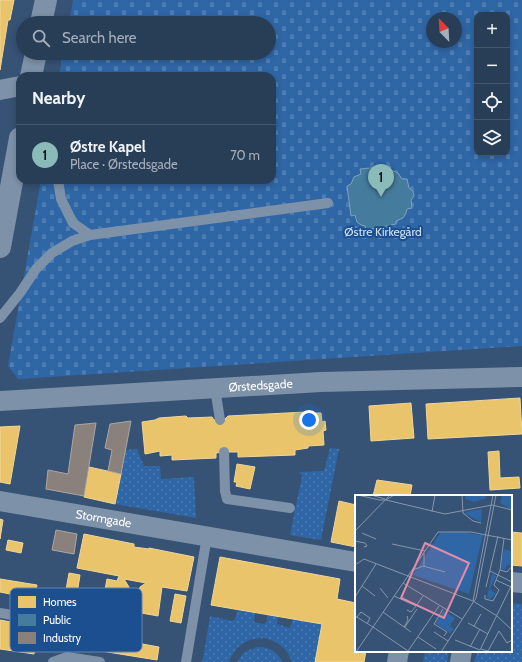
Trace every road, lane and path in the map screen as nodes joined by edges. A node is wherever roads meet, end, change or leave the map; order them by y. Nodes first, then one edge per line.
1 (46, 0) edge
2 (43, 16) edge
3 (34, 60) edge
4 (32, 72) edge
5 (16, 87) edge
6 (0, 90) edge
7 (16, 160) edge
8 (59, 184) edge
9 (328, 203) dead end
10 (90, 235) junction
11 (0, 247) edge
12 (0, 318) edge
13 (522, 377) edge
14 (215, 388) junction
15 (0, 401) edge
16 (220, 420) dead end
17 (224, 452) dead end
18 (0, 501) edge
19 (290, 508) dead end
20 (207, 536) junction
21 (355, 562) edge
22 (512, 582) edge
23 (522, 583) edge
24 (0, 613) edge
25 (10, 615) edge
26 (399, 652) edge
27 (462, 652) edge
28 (53, 662) edge
29 (100, 662) edge
30 (186, 662) edge
31 (397, 662) edge
32 (460, 662) edge

1 - 2 street
3 - 4 street
5 - 6 street
7 - 11 street
8 - 10 lane
9 - 10 lane
10 - 12 lane
13 - 14 street, Ørstedsgade
14 - 15 street, Ørstedsgade
14 - 16 lane
17 - 19 lane
18 - 20 street, Stormgade
20 - 21 street, Stormgade
20 - 30 lane
22 - 23 street
24 - 25 lane
26 - 31 street
27 - 32 street
28 - 29 lane

